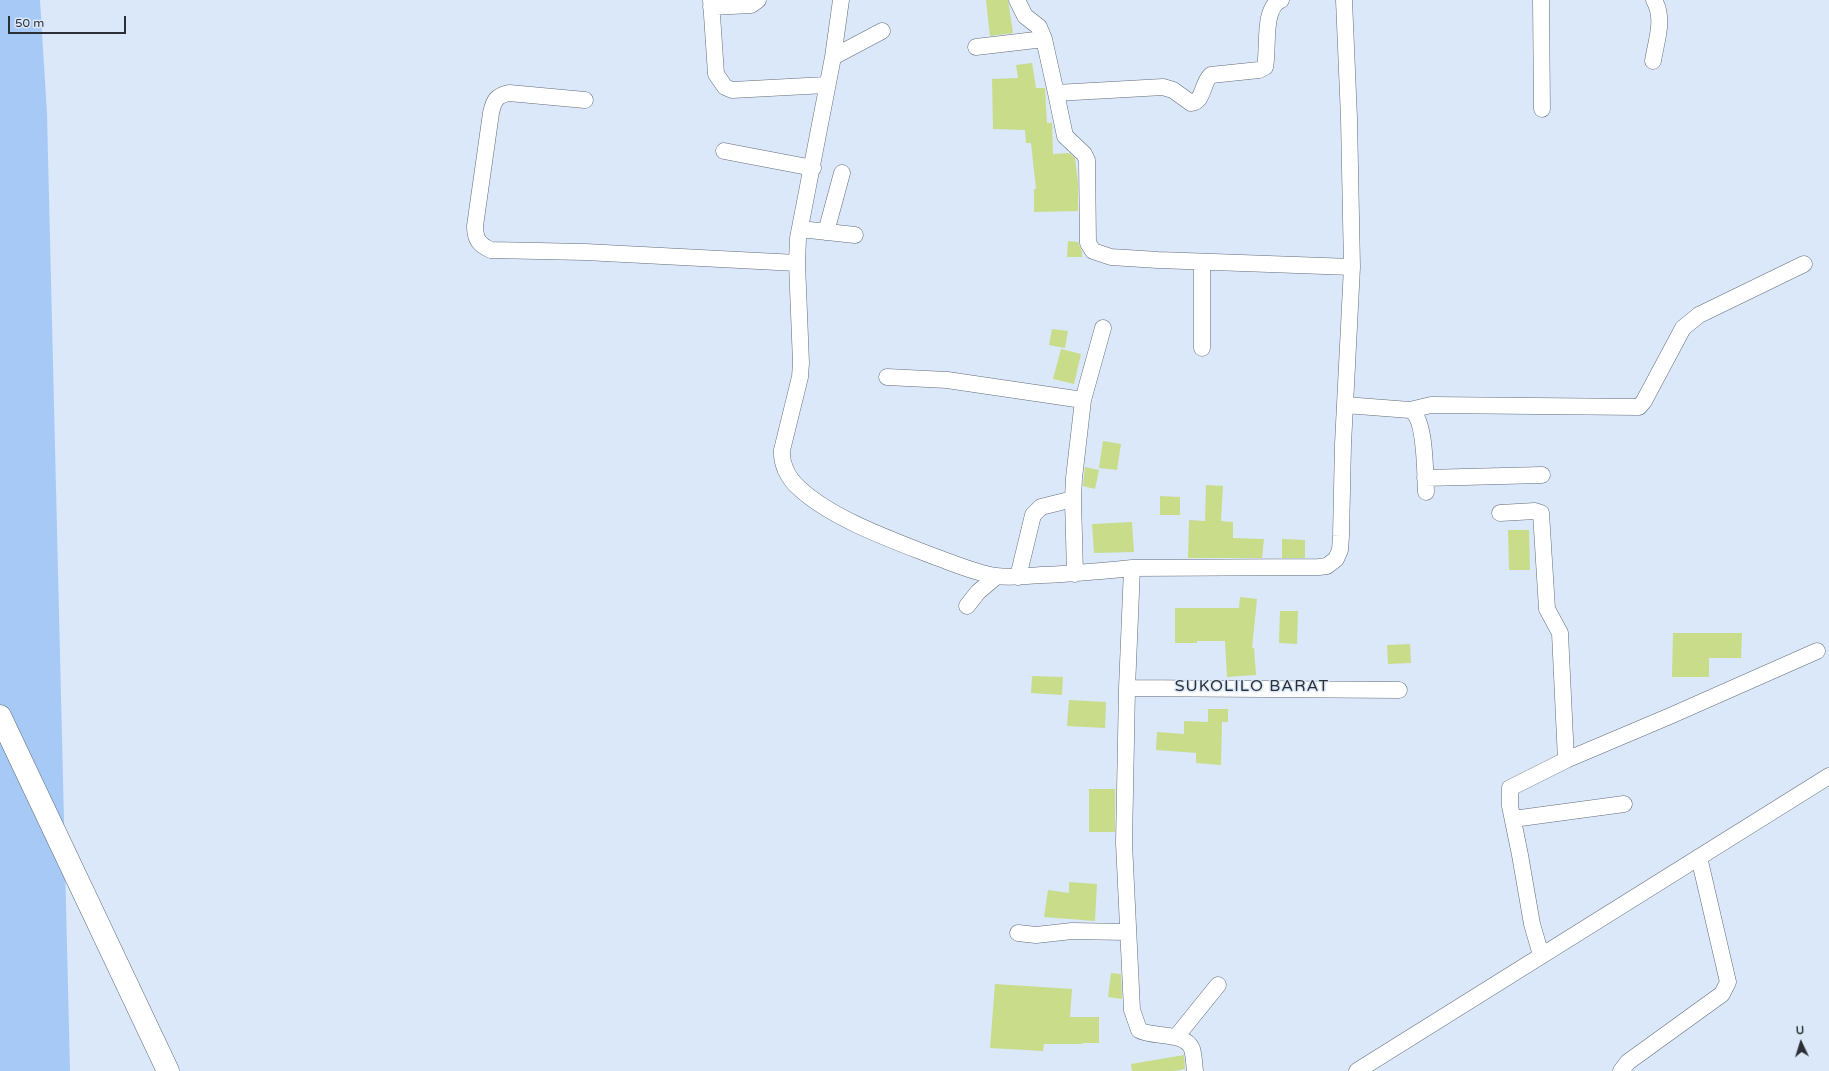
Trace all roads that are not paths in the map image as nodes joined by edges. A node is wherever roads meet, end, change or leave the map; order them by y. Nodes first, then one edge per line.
1 (758, 0) edge
2 (840, 0) edge
3 (1018, 0) edge
4 (1281, 0) edge
5 (1344, 0) edge
6 (1541, 0) edge
7 (1654, 0) edge
8 (711, 4) edge
9 (882, 31) dead end
10 (1044, 39) junction
11 (976, 47) dead end
12 (833, 57) junction
13 (1653, 61) dead end
14 (826, 85) junction
15 (1056, 93) junction
16 (585, 100) dead end
17 (1542, 109) dead end
18 (724, 151) dead end
19 (813, 168) junction
20 (842, 173) dead end
21 (800, 229) junction
22 (826, 232) junction
23 (855, 235) dead end
24 (797, 263) junction
25 (1202, 263) junction
26 (1804, 264) dead end
27 (1352, 267) junction
28 (1103, 328) dead end
29 (1202, 348) dead end
30 (887, 377) dead end
31 (1083, 400) junction
32 (1345, 405) junction
33 (1410, 410) junction
34 (1542, 475) dead end
35 (1073, 499) junction
36 (1500, 513) dead end
37 (1132, 568) junction
38 (1075, 574) junction
39 (997, 576) junction
40 (1018, 576) junction
41 (967, 606) dead end
42 (1816, 651) dead end
43 (1127, 688) junction
44 (1399, 690) dead end
45 (0, 716) edge
46 (1566, 760) junction
47 (1829, 776) edge
48 (1624, 804) dead end
49 (1513, 820) junction
50 (1699, 857) junction
51 (1127, 932) junction
52 (1018, 933) dead end
53 (1542, 954) junction
54 (1218, 985) dead end
55 (1176, 1037) junction
56 (168, 1071) edge
57 (1195, 1071) edge
58 (1357, 1071) edge
59 (1620, 1071) edge

1 - 8 street
2 - 12 street
3 - 10 street
4 - 15 street
5 - 27 street
6 - 17 street
7 - 13 street
8 - 14 street
9 - 12 street
10 - 11 street
10 - 15 street
12 - 14 street
14 - 19 street
15 - 25 street
16 - 24 street
18 - 19 street
19 - 21 street
20 - 22 street
21 - 22 street
21 - 24 street
22 - 23 street
24 - 39 street
25 - 27 street
25 - 29 street
26 - 33 street
27 - 32 street
28 - 31 street
30 - 31 street
31 - 35 street
32 - 33 street
32 - 37 street
33 - 34 street
35 - 38 street
35 - 40 street
36 - 46 street
37 - 38 street
37 - 43 street
38 - 40 street
39 - 40 street
39 - 41 street
42 - 46 street
43 - 44 street
43 - 51 street
45 - 56 main road
46 - 49 street
47 - 50 street
48 - 49 street
49 - 53 street
50 - 53 street
50 - 59 street
51 - 52 street
51 - 55 street
53 - 58 street
54 - 55 street
55 - 57 street

